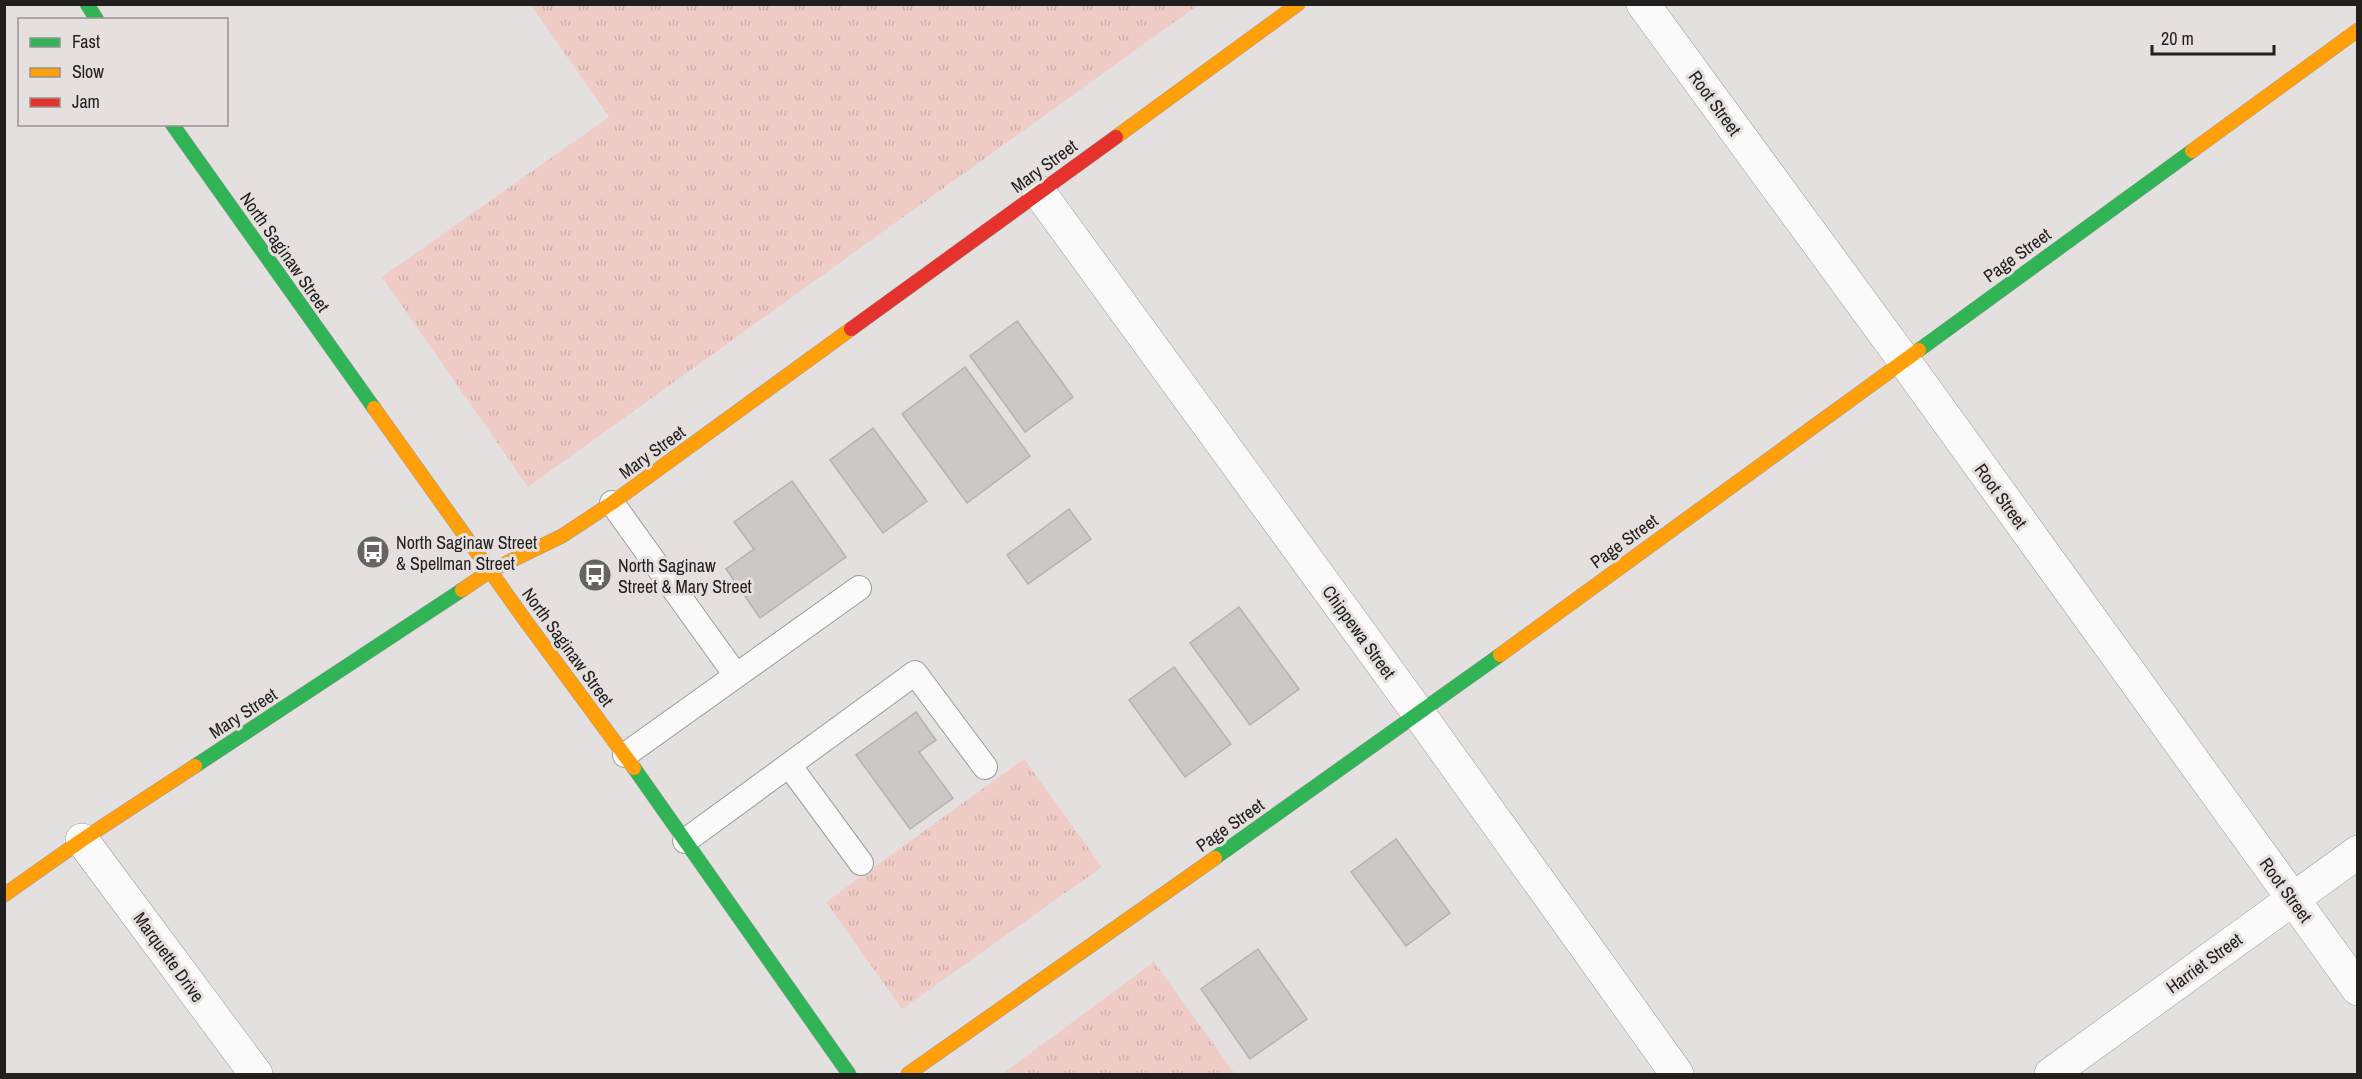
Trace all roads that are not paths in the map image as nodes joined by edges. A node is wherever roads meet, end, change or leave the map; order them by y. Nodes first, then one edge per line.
1 (87, 4) edge
2 (1298, 4) edge
3 (1643, 4) edge
4 (97, 18) edge
5 (2358, 30) edge
6 (173, 126) edge
7 (1040, 192) junction
8 (1903, 360) junction
9 (612, 503) junction
10 (490, 571) junction
11 (859, 588) dead end
12 (735, 674) junction
13 (1419, 714) junction
14 (625, 755) junction
15 (789, 765) junction
16 (985, 767) dead end
17 (82, 840) junction
18 (685, 841) junction
19 (2358, 852) edge
20 (861, 863) dead end
21 (4, 895) edge
22 (2292, 899) junction
23 (2358, 989) edge
24 (256, 1074) edge
25 (849, 1074) edge
26 (908, 1074) edge
27 (1677, 1074) edge
28 (2050, 1074) edge

1 - 4 street
2 - 7 street, Mary Street
3 - 8 street, Root Street
5 - 8 street, Page Street
6 - 10 street, North Saginaw Street
7 - 9 street, Mary Street
7 - 13 street, Chippewa Street
8 - 13 street, Page Street
8 - 22 street, Root Street
9 - 10 street, Mary Street
9 - 12 lane
10 - 14 street, North Saginaw Street
10 - 17 street, Mary Street
11 - 12 lane
12 - 14 lane
13 - 26 street, Page Street
13 - 27 street, Chippewa Street
14 - 18 street, North Saginaw Street
15 - 16 lane
15 - 18 lane
15 - 20 lane
17 - 21 street, Mary Street
17 - 24 street, Marquette Drive
18 - 25 street, North Saginaw Street
19 - 22 street, Harriet Street
22 - 23 street, Root Street
22 - 28 street, Harriet Street

